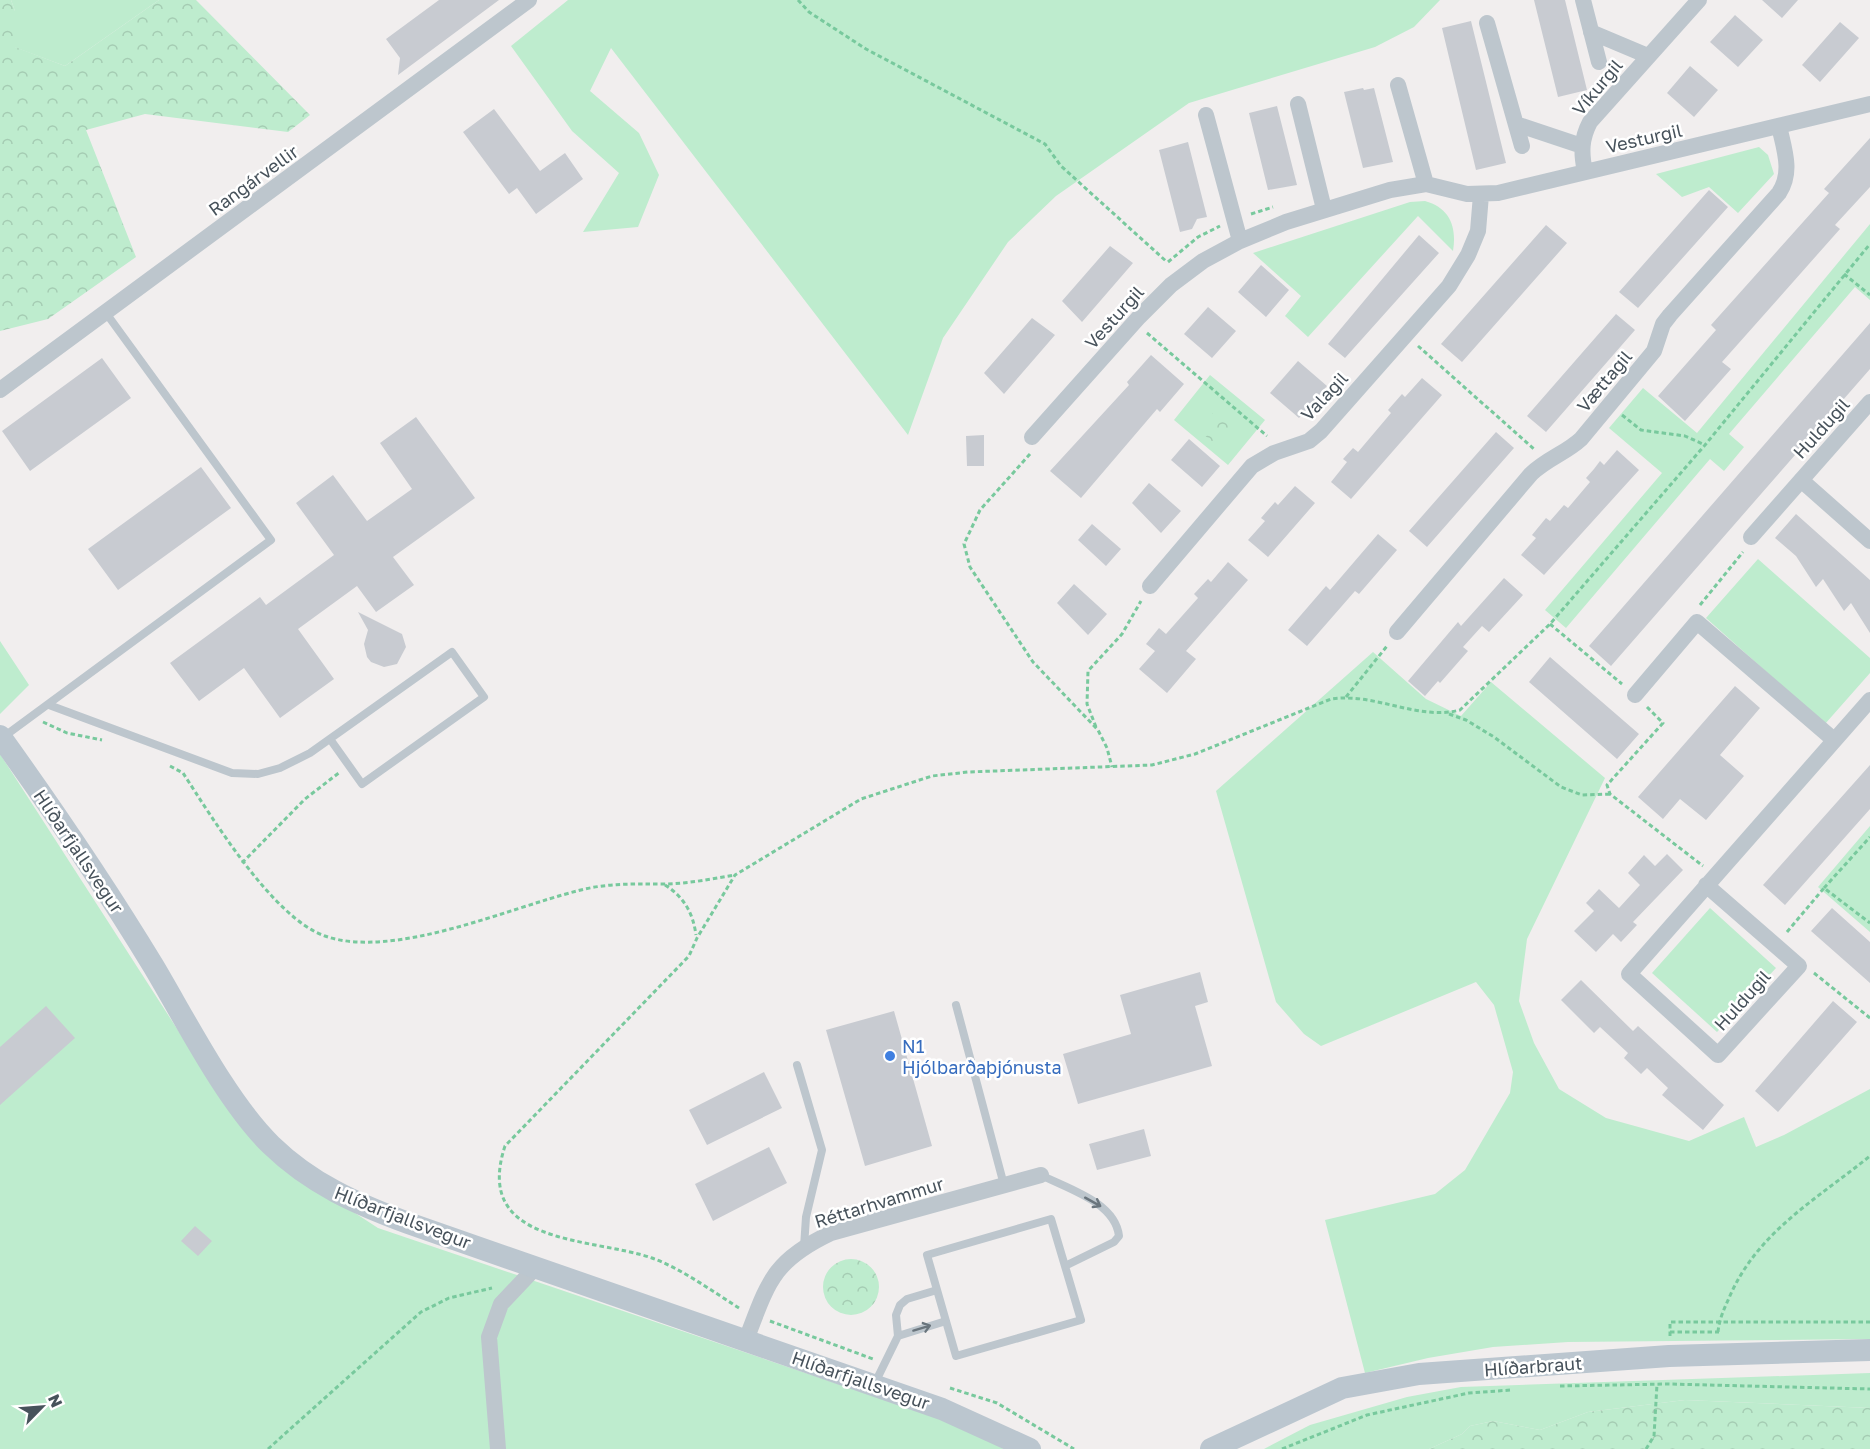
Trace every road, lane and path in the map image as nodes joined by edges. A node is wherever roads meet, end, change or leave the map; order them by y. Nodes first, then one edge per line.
1 (529, 0) edge
2 (798, 0) edge
3 (1583, 0) edge
4 (1699, 0) edge
5 (1487, 23) dead end
6 (1592, 32) junction
7 (1648, 56) junction
8 (1599, 62) dead end
9 (1398, 85) dead end
10 (1298, 104) dead end
11 (1870, 104) edge
12 (1206, 115) dead end
13 (1516, 124) junction
14 (1779, 126) junction
15 (1522, 146) dead end
16 (1582, 146) junction
17 (1585, 172) junction
18 (1426, 184) junction
19 (1481, 195) junction
20 (1280, 204) dead end
21 (1324, 209) junction
22 (1235, 220) junction
23 (1240, 241) junction
24 (1870, 244) edge
25 (1168, 262) junction
26 (1844, 274) junction
27 (1184, 276) junction
28 (1870, 295) edge
29 (106, 313) junction
30 (1134, 322) junction
31 (1405, 335) junction
32 (0, 390) edge
33 (1870, 402) edge
34 (1610, 404) junction
35 (1032, 437) joint
36 (1705, 445) junction
37 (1282, 449) junction
38 (1546, 460) junction
39 (1802, 480) junction
40 (1751, 537) dead end
41 (1870, 541) edge
42 (1150, 586) joint
43 (1550, 624) junction
44 (1397, 632) joint
45 (1635, 695) junction
46 (1346, 697) junction
47 (1870, 700) edge
48 (49, 705) junction
49 (1447, 714) junction
50 (32, 717) junction
51 (1098, 730) junction
52 (1, 737) edge
53 (330, 739) junction
54 (1834, 740) junction
55 (112, 742) dead end
56 (167, 764) dead end
57 (349, 765) junction
58 (1112, 767) junction
59 (1610, 794) junction
60 (1870, 837) edge
61 (242, 863) junction
62 (735, 875) junction
63 (1710, 880) junction
64 (663, 884) junction
65 (1824, 888) junction
66 (1870, 923) edge
67 (696, 938) junction
68 (1783, 938) dead end
69 (1805, 967) junction
70 (1817, 974) junction
71 (956, 1005) dead end
72 (1870, 1018) edge
73 (797, 1065) dead end
74 (1870, 1156) edge
75 (1041, 1175) joint
76 (1004, 1185) junction
77 (804, 1247) junction
78 (1065, 1266) junction
79 (530, 1274) junction
80 (937, 1290) junction
81 (755, 1317) junction
82 (946, 1321) junction
83 (1870, 1322) edge
84 (1719, 1323) junction
85 (1670, 1332) dead end
86 (1718, 1332) dead end
87 (898, 1336) junction
88 (746, 1340) junction
89 (1870, 1350) edge
90 (884, 1364) junction
91 (1657, 1384) junction
92 (873, 1385) junction
93 (941, 1386) dead end
94 (1552, 1386) dead end
95 (1516, 1389) dead end
96 (1870, 1389) edge
97 (1010, 1444) edge
98 (1067, 1447) edge
99 (268, 1449) edge
100 (498, 1449) edge
101 (1030, 1449) edge
102 (1074, 1449) edge
103 (1211, 1449) edge
104 (1282, 1449) edge
105 (1646, 1449) edge

1 - 29 street, Rangárvellir
2 - 25 path
3 - 6 street, Víkurgil
4 - 7 street, Víkurgil
5 - 13 street
6 - 7 street, Víkurgil
6 - 8 street, Víkurgil
7 - 16 street, Víkurgil
9 - 18 street
10 - 21 street
11 - 14 street, Vesturgil
12 - 22 street
13 - 15 street
13 - 16 street, Víkurgil
14 - 17 street, Vesturgil
14 - 34 street, Vættagil
16 - 17 street, Víkurgil
17 - 19 street, Vesturgil
18 - 19 street, Vesturgil
18 - 21 street, Vesturgil
19 - 31 street, Valagil
20 - 22 path
21 - 23 street, Vesturgil
22 - 23 street
22 - 25 path
23 - 27 street, Vesturgil
24 - 26 path
25 - 27 path
26 - 28 path
26 - 36 path
27 - 30 street, Vesturgil
29 - 32 street, Rangárvellir
29 - 48 lane
30 - 35 street, Vesturgil
30 - 37 path
31 - 37 street, Valagil
31 - 38 path
33 - 39 street, Huldugil
34 - 36 path
34 - 38 street, Vættagil
35 - 51 path
36 - 43 path
37 - 42 street, Valagil
38 - 44 street, Vættagil
39 - 40 street, Huldugil
39 - 41 street, Huldugil
42 - 51 path
43 - 45 path
43 - 49 path
44 - 46 path
45 - 54 street
45 - 59 path
46 - 49 path
46 - 58 path
47 - 54 street, Huldugil
48 - 50 lane
48 - 53 lane
49 - 59 path
50 - 52 lane
50 - 55 path
51 - 58 path
52 - 79 main road, Hlíðarfjallsvegur
53 - 57 lane
53 - 57 lane
54 - 63 street, Huldugil
56 - 61 path
57 - 61 path
58 - 62 path
59 - 63 path
60 - 65 path
61 - 64 path
62 - 64 path
62 - 67 path
63 - 69 street, Huldugil
63 - 69 street, Huldugil
64 - 67 path
65 - 66 path
65 - 68 path
67 - 81 path
69 - 70 path
69 - 70 path
70 - 72 path
71 - 76 lane
73 - 77 lane
74 - 84 path
75 - 76 street, Réttarhvammur
75 -> 78 lane
76 - 77 street, Réttarhvammur
77 - 81 street, Réttarhvammur
78 - 80 lane
78 - 82 lane
79 - 88 main road, Hlíðarfjallsvegur
79 - 99 path
79 - 100 street
80 - 82 lane
80 - 87 lane
81 - 88 street, Réttarhvammur
81 - 90 path
87 -> 82 lane
83 - 84 path
84 - 85 path
84 - 86 path
87 - 90 lane
88 - 92 main road, Hlíðarfjallsvegur
89 - 103 main road, Hlíðarbraut
90 - 92 lane
91 - 94 path
91 - 96 path
91 - 105 path
92 - 97 main road, Hlíðarfjallsvegur
93 - 98 path
95 - 104 path
97 - 101 main road, Hlíðarfjallsvegur
98 - 102 path

